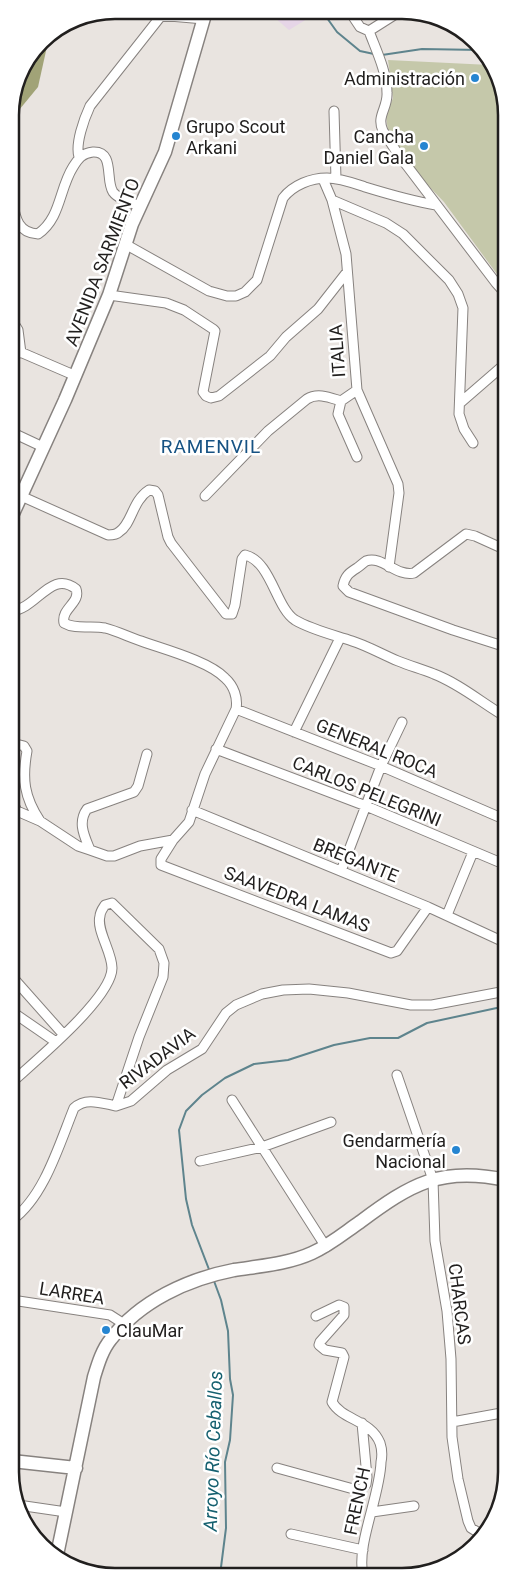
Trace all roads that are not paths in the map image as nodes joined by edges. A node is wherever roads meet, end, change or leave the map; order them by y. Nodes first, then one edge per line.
1 (159, 19) edge
2 (204, 19) edge
3 (355, 19) edge
4 (390, 19) edge
5 (370, 35) junction
6 (334, 111) dead end
7 (79, 157) junction
8 (323, 178) junction
9 (336, 179) junction
10 (332, 200) junction
11 (436, 205) junction
12 (140, 206) junction
13 (19, 225) edge
14 (125, 244) junction
15 (347, 272) junction
16 (498, 284) edge
17 (109, 295) junction
18 (19, 338) edge
19 (21, 353) joint
20 (498, 370) edge
21 (76, 376) junction
22 (356, 390) junction
23 (342, 401) junction
24 (460, 403) junction
25 (19, 436) edge
26 (473, 443) dead end
27 (43, 447) junction
28 (357, 458) dead end
29 (21, 496) junction
30 (205, 496) dead end
31 (19, 500) edge
32 (498, 546) edge
33 (389, 567) junction
34 (19, 609) edge
35 (340, 638) junction
36 (498, 644) edge
37 (236, 709) junction
38 (498, 712) edge
39 (402, 722) dead end
40 (294, 732) junction
41 (19, 745) edge
42 (216, 749) junction
43 (147, 754) dead end
44 (381, 766) junction
45 (366, 806) junction
46 (192, 810) junction
47 (19, 812) edge
48 (498, 817) edge
49 (40, 821) junction
50 (173, 840) junction
51 (90, 850) junction
52 (473, 852) junction
53 (498, 862) edge
54 (341, 871) junction
55 (428, 907) junction
56 (447, 915) junction
57 (498, 939) edge
58 (19, 984) edge
59 (498, 993) edge
60 (19, 1017) edge
61 (63, 1034) junction
62 (56, 1042) junction
63 (397, 1075) dead end
64 (19, 1076) edge
65 (232, 1100) dead end
66 (116, 1106) junction
67 (331, 1122) dead end
68 (262, 1147) junction
69 (200, 1161) dead end
70 (498, 1178) edge
71 (433, 1180) junction
72 (19, 1215) edge
73 (326, 1247) junction
74 (19, 1301) edge
75 (316, 1316) dead end
76 (124, 1324) junction
77 (498, 1414) edge
78 (452, 1422) junction
79 (362, 1423) junction
80 (19, 1462) edge
81 (76, 1468) junction
82 (277, 1468) dead end
83 (25, 1506) edge
84 (414, 1506) dead end
85 (66, 1512) junction
86 (372, 1512) junction
87 (477, 1532) edge
88 (291, 1534) dead end
89 (58, 1549) edge
90 (363, 1550) junction
91 (362, 1568) edge

1 - 7 street
2 - 12 main road, AVENIDA SARMIENTO
3 - 5 street
4 - 5 street
5 - 11 street
6 - 9 street
7 - 12 street
7 - 13 street
8 - 9 street
8 - 10 street, ITALIA
8 - 14 street
9 - 11 street
10 - 15 street, ITALIA
10 - 24 street
11 - 16 street
12 - 14 main road, AVENIDA SARMIENTO
14 - 17 main road, AVENIDA SARMIENTO
15 - 17 street
15 - 22 street, ITALIA
17 - 21 main road, AVENIDA SARMIENTO
18 - 19 street
19 - 21 street
20 - 24 street
21 - 27 main road, AVENIDA SARMIENTO
22 - 23 street, ITALIA
22 - 33 street
23 - 28 street
23 - 30 street, ITALIA
24 - 26 street
25 - 27 street
27 - 29 main road, AVENIDA SARMIENTO
29 - 31 main road, AVENIDA SARMIENTO
29 - 35 street
32 - 33 street
33 - 36 street
34 - 37 street
35 - 38 street
35 - 40 street
37 - 40 street, GENERAL ROCA
37 - 42 street
39 - 44 street
40 - 44 street, GENERAL ROCA
41 - 49 street
42 - 45 street, CARLOS PELEGRINI
42 - 46 street
43 - 51 street
44 - 45 street
44 - 48 street, GENERAL ROCA
45 - 52 street, CARLOS PELEGRINI
45 - 54 street
46 - 50 street
46 - 54 street, BREGANTE
47 - 49 street
49 - 51 street
50 - 51 street
50 - 55 street, SAAVEDRA LAMAS
52 - 53 street, CARLOS PELEGRINI
52 - 56 street
54 - 55 street, BREGANTE
55 - 56 street, BREGANTE
56 - 57 street, BREGANTE
58 - 61 street
59 - 66 street, RIVADAVIA
60 - 62 street
61 - 62 street, RIVADAVIA
61 - 66 street, RIVADAVIA
62 - 64 street, RIVADAVIA
63 - 71 street, CHARCAS
65 - 68 street
66 - 72 street
67 - 68 street
68 - 69 street
68 - 73 street
70 - 71 main road
71 - 73 main road
71 - 78 street, CHARCAS
73 - 76 main road
74 - 76 street, LARREA
75 - 79 street, FRENCH
76 - 81 main road
77 - 78 street
78 - 87 street, CHARCAS
79 - 82 street
79 - 86 street, FRENCH
80 - 81 main road
81 - 85 main road
83 - 85 street
84 - 86 street
85 - 89 main road
86 - 90 street, FRENCH
88 - 90 street
90 - 91 street, FRENCH

